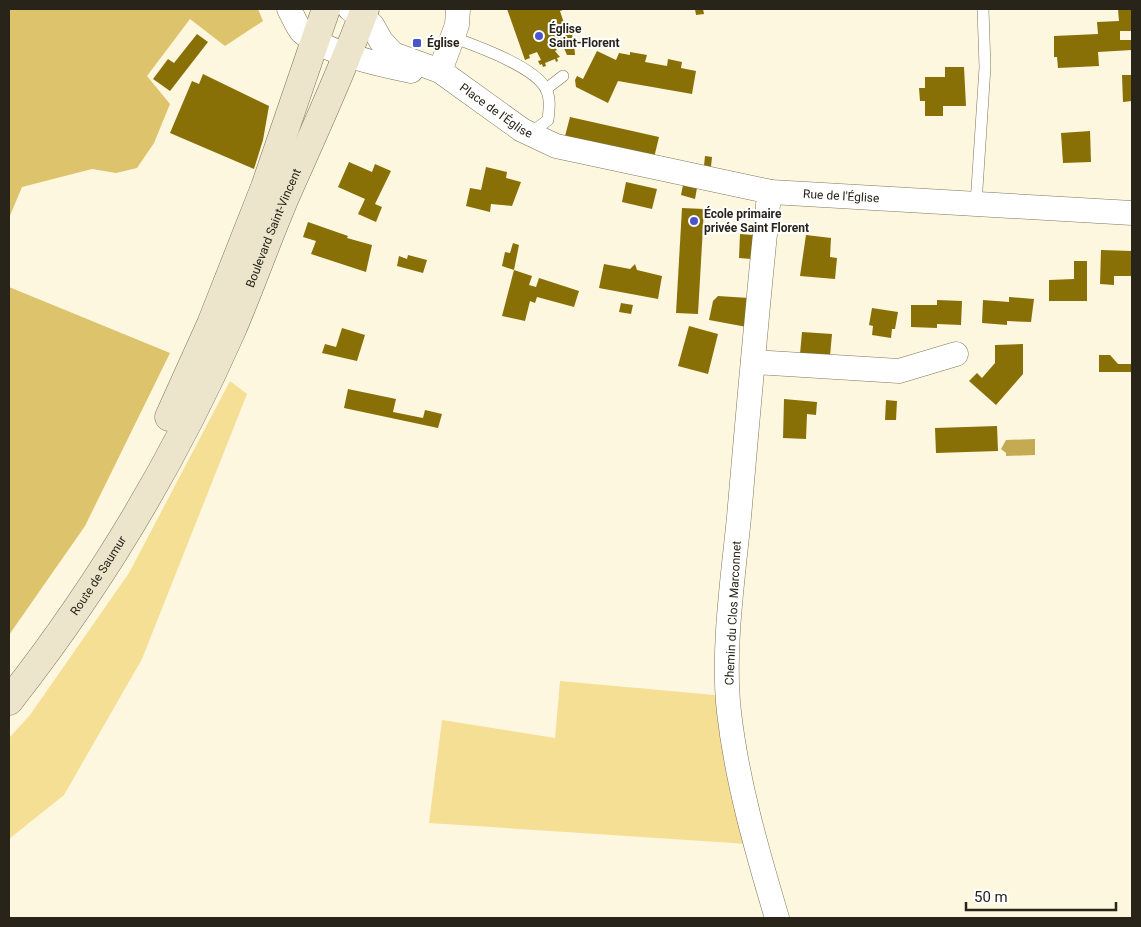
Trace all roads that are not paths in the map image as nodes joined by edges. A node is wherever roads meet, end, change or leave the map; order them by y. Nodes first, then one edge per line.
1 (289, 9) edge
2 (326, 9) edge
3 (458, 9) edge
4 (983, 9) edge
5 (359, 12) edge
6 (452, 37) junction
7 (314, 40) junction
8 (348, 55) junction
9 (440, 71) junction
10 (563, 76) dead end
11 (546, 89) junction
12 (529, 134) junction
13 (556, 146) joint
14 (771, 192) junction
15 (976, 204) junction
16 (1132, 213) edge
17 (956, 354) dead end
18 (753, 362) junction
19 (168, 440) junction
20 (9, 677) edge
21 (9, 701) edge
22 (776, 918) edge

1 - 7 street
2 - 7 main road, Boulevard Saint-Vincent
3 - 6 street
4 - 15 lane
5 - 8 main road, Boulevard Saint-Vincent
5 - 9 street, Place de l'Église
6 - 9 street
6 - 11 lane
7 - 8 street
7 - 19 main road, Boulevard Saint-Vincent
8 - 9 street
8 - 19 main road, Boulevard Saint-Vincent
9 - 12 street, Place de l'Église
10 - 11 lane
11 - 12 lane
12 - 13 street, Place de l'Église
13 - 14 street, Rue de l'Église
14 - 15 street, Rue de l'Église
14 - 18 street, Chemin du Clos Marconnet
15 - 16 street, Rue de l'Église
17 - 18 street
18 - 22 street, Chemin du Clos Marconnet
19 - 20 main road, Route de Saumur
19 - 21 main road, Route de Saumur

